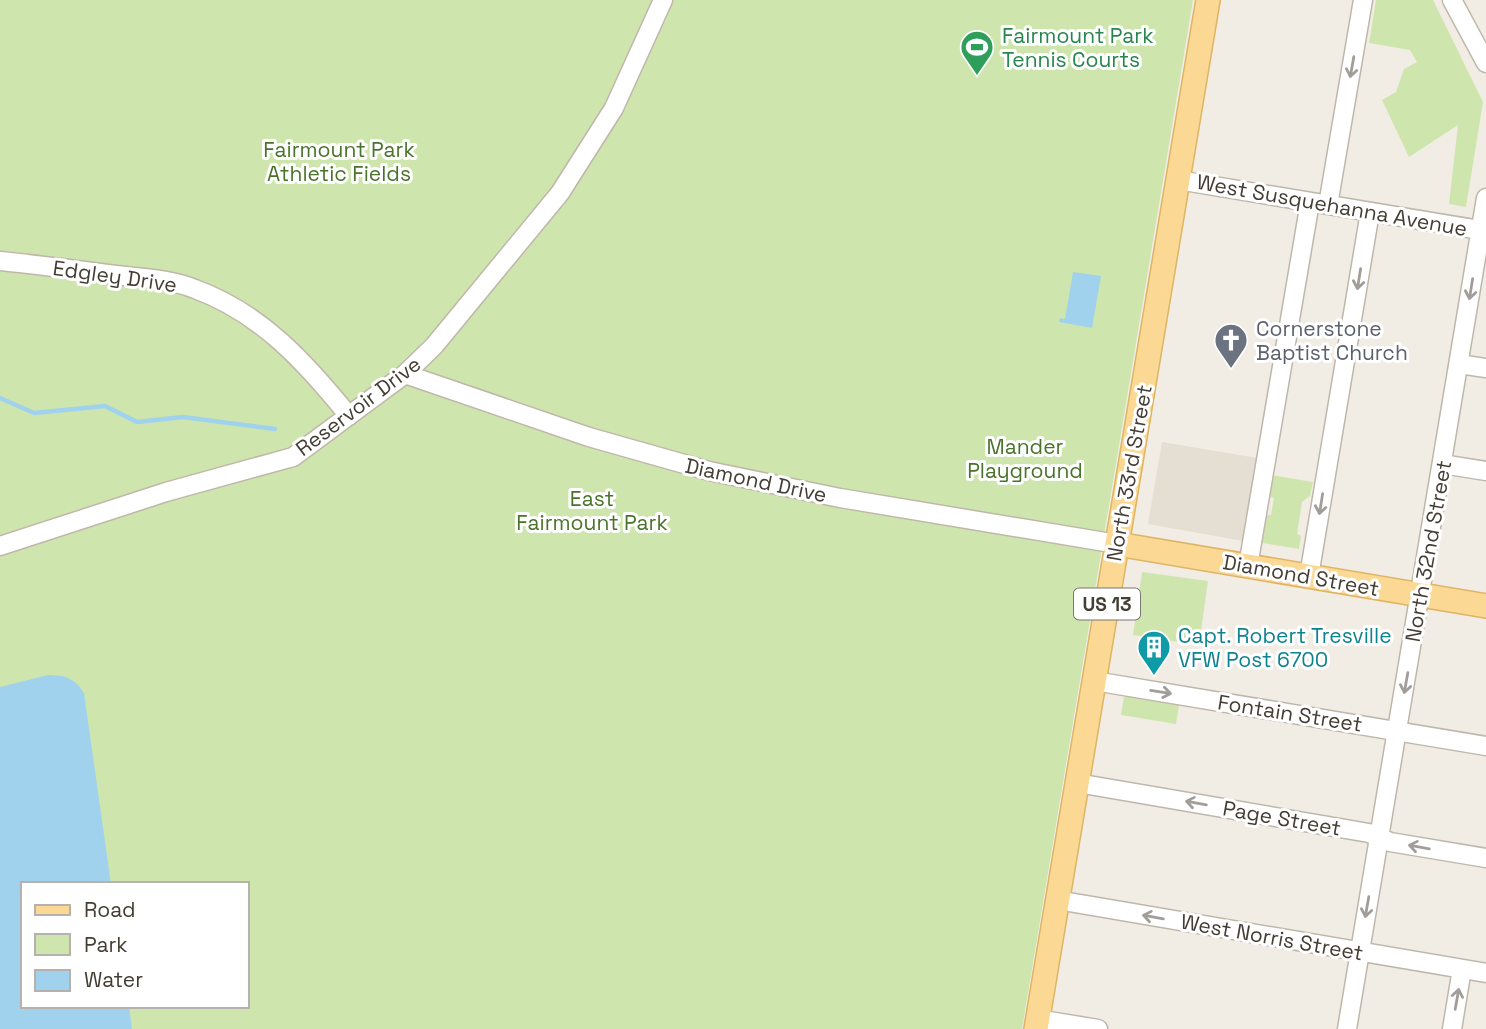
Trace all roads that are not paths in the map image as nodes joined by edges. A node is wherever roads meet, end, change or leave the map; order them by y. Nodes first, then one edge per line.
1 (663, 0) edge
2 (1208, 0) edge
3 (1363, 0) edge
4 (1452, 0) edge
5 (1486, 63) edge
6 (1178, 180) junction
7 (1486, 198) edge
8 (1310, 202) junction
9 (1328, 205) junction
10 (1370, 212) junction
11 (1483, 231) edge
12 (0, 261) edge
13 (1459, 364) junction
14 (1486, 368) edge
15 (405, 374) junction
16 (349, 416) junction
17 (1443, 464) junction
18 (1486, 471) edge
19 (1116, 544) junction
20 (0, 546) edge
21 (1248, 566) junction
22 (1309, 576) junction
23 (1421, 595) junction
24 (1486, 606) edge
25 (1094, 681) junction
26 (1397, 731) junction
27 (1486, 746) edge
28 (1077, 783) junction
29 (1379, 837) junction
30 (1486, 858) edge
31 (1057, 900) junction
32 (1360, 951) junction
33 (1462, 969) junction
34 (1486, 973) edge
35 (1036, 1024) edge
36 (1098, 1029) edge
37 (1346, 1029) edge
38 (1452, 1029) edge

1 - 15 street, Reservoir Drive
2 - 6 main road, North 33rd Street / US 13
3 -> 9 street
4 - 5 street
6 - 8 street, West Susquehanna Avenue
6 - 19 main road, North 33rd Street / US 13
7 - 11 street, North 32nd Street
8 - 9 street, West Susquehanna Avenue
8 - 21 street
9 - 10 street, West Susquehanna Avenue
10 - 11 street, West Susquehanna Avenue
10 -> 22 street
11 -> 13 street, North 32nd Street
12 - 16 street, Edgley Drive
13 - 14 street
13 - 17 street, North 32nd Street
15 - 16 street, Reservoir Drive
15 - 19 street, Diamond Drive
16 - 20 street, Reservoir Drive
17 - 18 street
17 - 23 street, North 32nd Street
19 - 21 main road, Diamond Street
19 - 25 main road, North 33rd Street / US 13
21 - 22 main road, Diamond Street
22 - 23 main road, Diamond Street
23 - 24 main road, Diamond Street
23 -> 26 street, North 32nd Street
25 -> 26 street, Fontain Street
25 - 28 main road, North 33rd Street / US 13
26 - 27 street, Fontain Street
26 - 29 street, North 32nd Street
29 -> 28 street, Page Street
28 - 31 main road, North 33rd Street / US 13
30 -> 29 street, Page Street
29 -> 32 street, North 32nd Street
32 -> 31 street, West Norris Street
31 - 35 main road, North 33rd Street / US 13
32 - 33 street, West Norris Street
32 - 37 street, North 32nd Street
33 - 34 street, West Norris Street
38 -> 33 street
35 - 36 street

